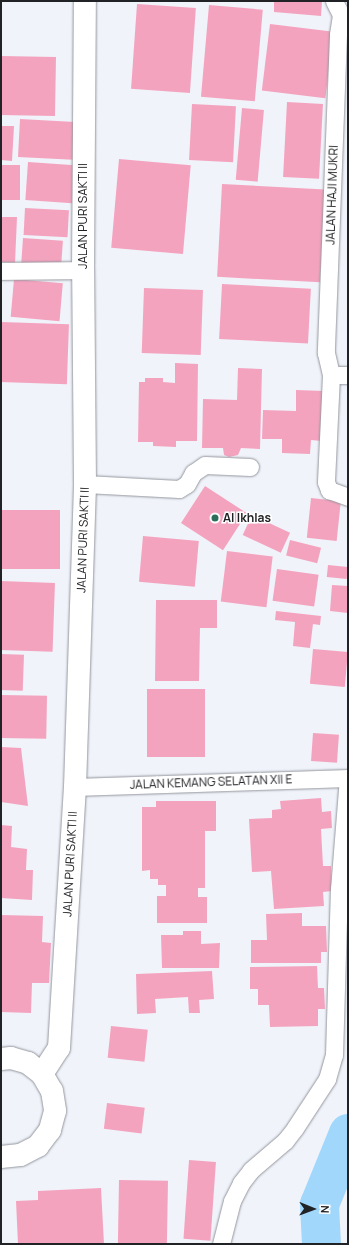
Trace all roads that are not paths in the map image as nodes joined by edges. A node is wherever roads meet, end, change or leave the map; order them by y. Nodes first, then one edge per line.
1 (85, 1) edge
2 (341, 11) edge
3 (83, 270) junction
4 (1, 271) edge
5 (331, 375) junction
6 (348, 375) edge
7 (250, 467) dead end
8 (85, 484) junction
9 (348, 497) edge
10 (348, 778) edge
11 (75, 787) junction
12 (1, 1059) edge
13 (42, 1074) junction
14 (1, 1157) edge
15 (221, 1244) edge

1 - 3 street, JALAN PURI SAKTI II
2 - 5 street, JALAN HAJI MUKRI
3 - 4 street
3 - 8 street, JALAN PURI SAKTI II
5 - 6 street
5 - 9 street, JALAN HAJI MUKRI
7 - 8 street
8 - 11 street, JALAN PURI SAKTI II
10 - 11 street, JALAN KEMANG SELATAN XII E
10 - 15 street, JALAN KEMANG SELATAN XII E
11 - 13 street, JALAN PURI SAKTI II
12 - 13 street
13 - 14 street

